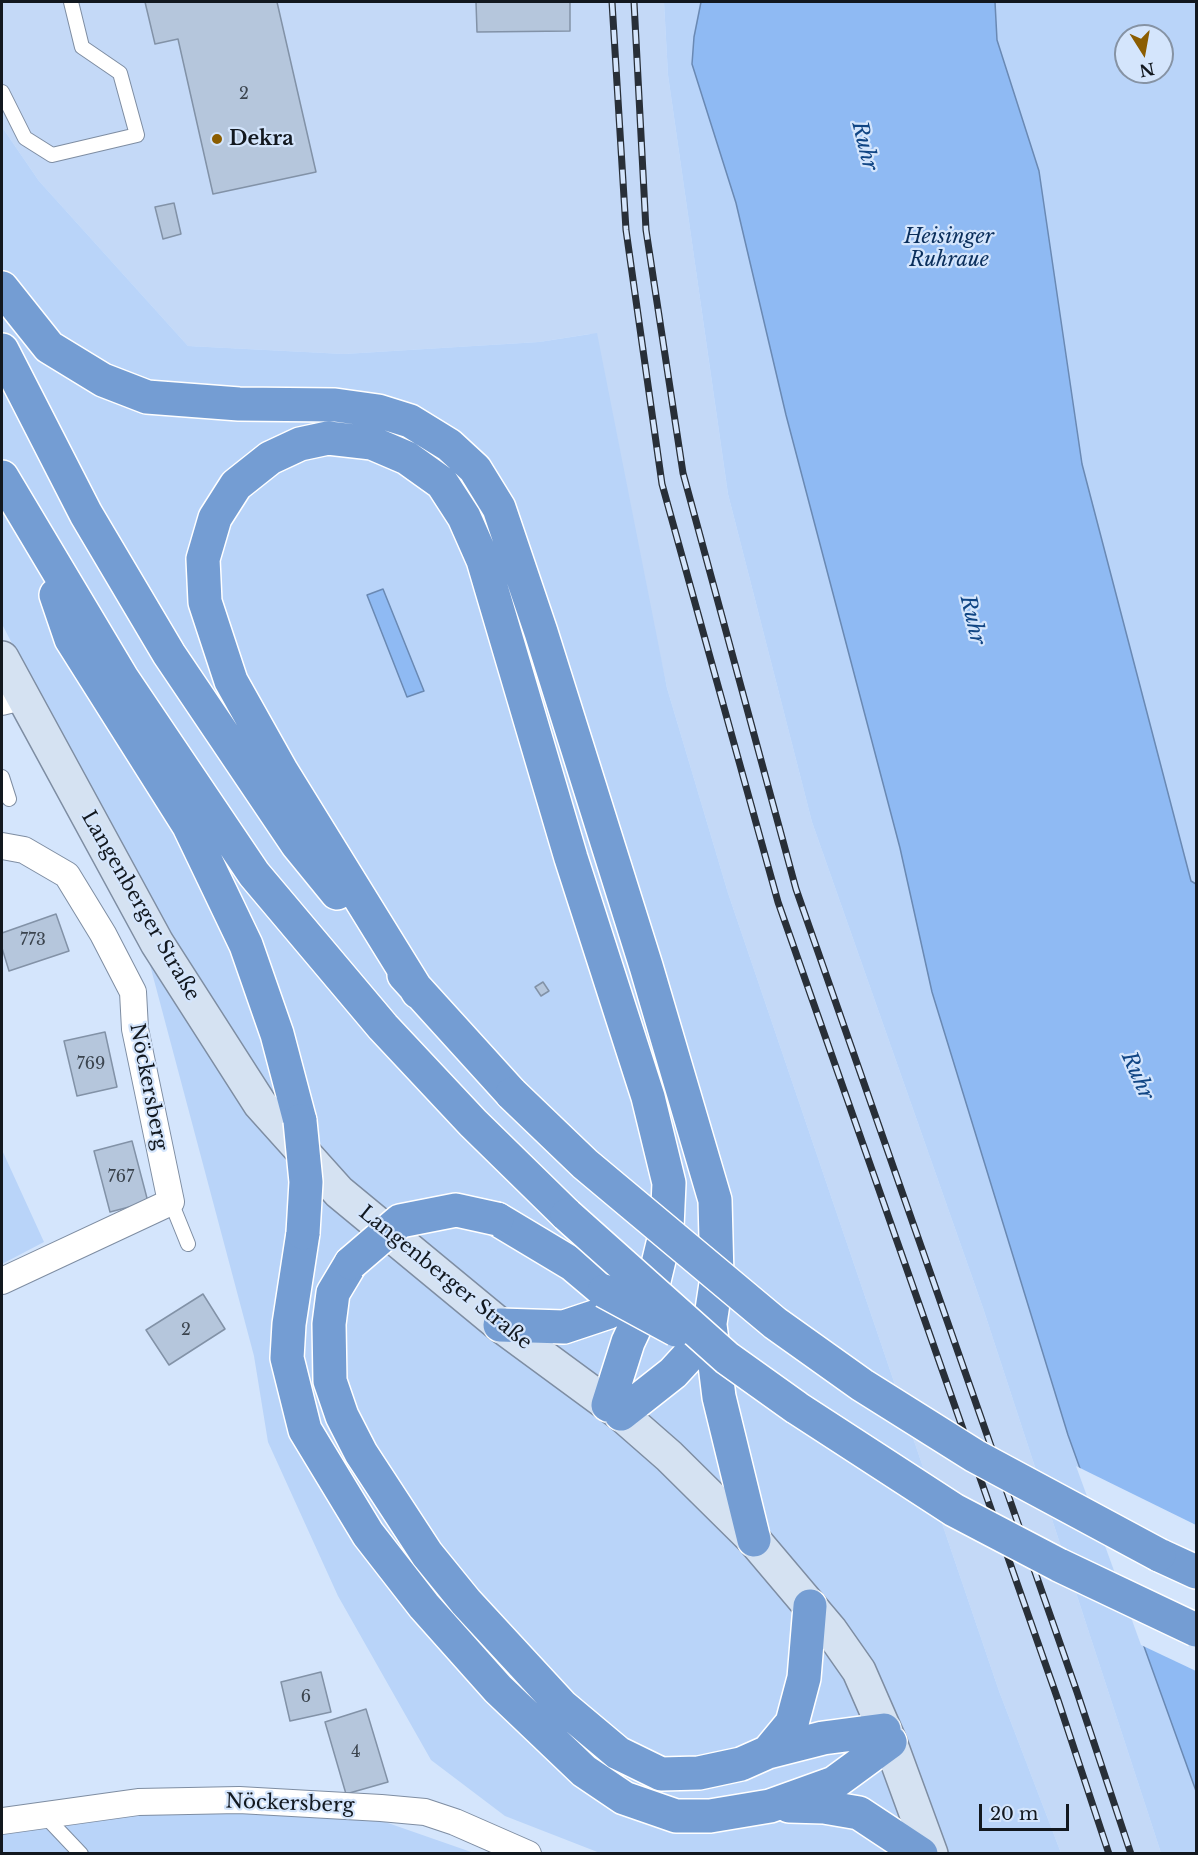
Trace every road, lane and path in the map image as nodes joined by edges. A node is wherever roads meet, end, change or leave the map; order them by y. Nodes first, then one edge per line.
1 (71, 2) edge
2 (2, 92) edge
3 (2, 288) edge
4 (2, 350) edge
5 (2, 477) edge
6 (40, 544) junction
7 (2, 658) edge
8 (12, 700) edge
9 (2, 777) edge
10 (9, 799) dead end
11 (2, 846) edge
12 (418, 992) junction
13 (171, 1202) junction
14 (188, 1244) dead end
15 (2, 1281) edge
16 (651, 1293) junction
17 (710, 1323) junction
18 (500, 1324) junction
19 (728, 1358) junction
20 (615, 1410) junction
21 (754, 1540) junction
22 (1197, 1572) edge
23 (810, 1606) junction
24 (1197, 1630) edge
25 (887, 1736) junction
26 (768, 1752) junction
27 (770, 1806) junction
28 (45, 1816) junction
29 (2, 1821) edge
30 (81, 1854) edge
31 (528, 1854) edge
32 (921, 1854) edge
33 (931, 1854) edge

1 - 2 lane
3 - 17 highway
4 - 12 highway
5 - 6 highway
6 - 19 highway, bridge
6 - 27 highway, bridge
7 - 8 street, Langenberger Straße
8 - 18 street, Langenberger Straße
9 - 10 lane
11 - 13 street, Nöckersberg
12 - 16 highway
12 - 22 highway, bridge
13 - 14 lane
13 - 15 street
16 - 18 highway
16 - 20 highway
17 - 20 highway
17 - 21 highway
18 - 20 street, Langenberger Straße
19 - 24 highway, bridge
19 - 26 highway, bridge
20 - 21 street, Langenberger Straße
21 - 23 street, Langenberger Straße
23 - 25 street, Langenberger Straße
23 - 26 highway
25 - 26 highway
25 - 27 highway
25 - 33 street, Langenberger Straße
27 - 32 highway
28 - 29 street, Nöckersberg
28 - 30 lane
28 - 31 street, Nöckersberg

